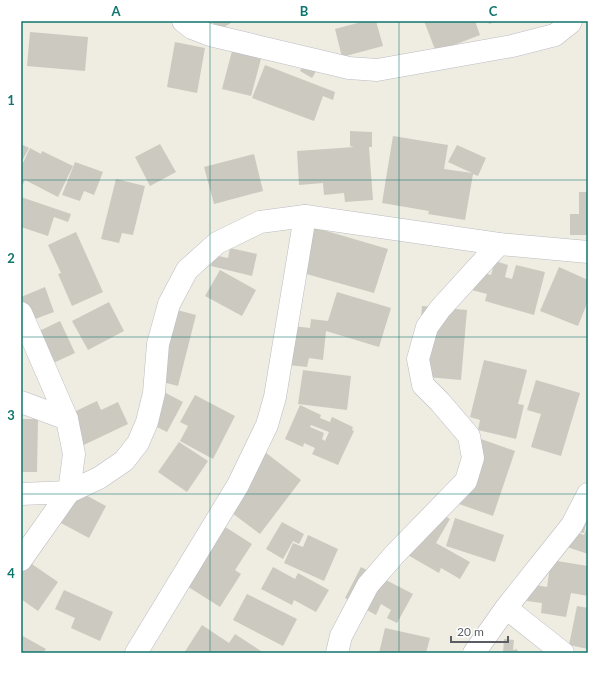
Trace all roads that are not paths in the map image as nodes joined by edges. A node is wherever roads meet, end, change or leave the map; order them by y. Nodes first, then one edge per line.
1 (183, 21) edge
2 (571, 21) edge
3 (305, 216) junction
4 (500, 244) junction
5 (588, 252) edge
6 (21, 313) edge
7 (21, 402) edge
8 (67, 419) junction
9 (69, 492) junction
10 (21, 494) edge
11 (588, 494) edge
12 (21, 560) edge
13 (506, 608) junction
14 (136, 653) edge
15 (337, 653) edge
16 (474, 653) edge
17 (563, 653) edge

1 - 2 street
3 - 4 street
3 - 9 street
3 - 14 street
4 - 5 street
4 - 15 street
6 - 8 street
7 - 8 street
8 - 9 street
9 - 10 street
9 - 12 street
11 - 13 street
13 - 16 street
13 - 17 street

